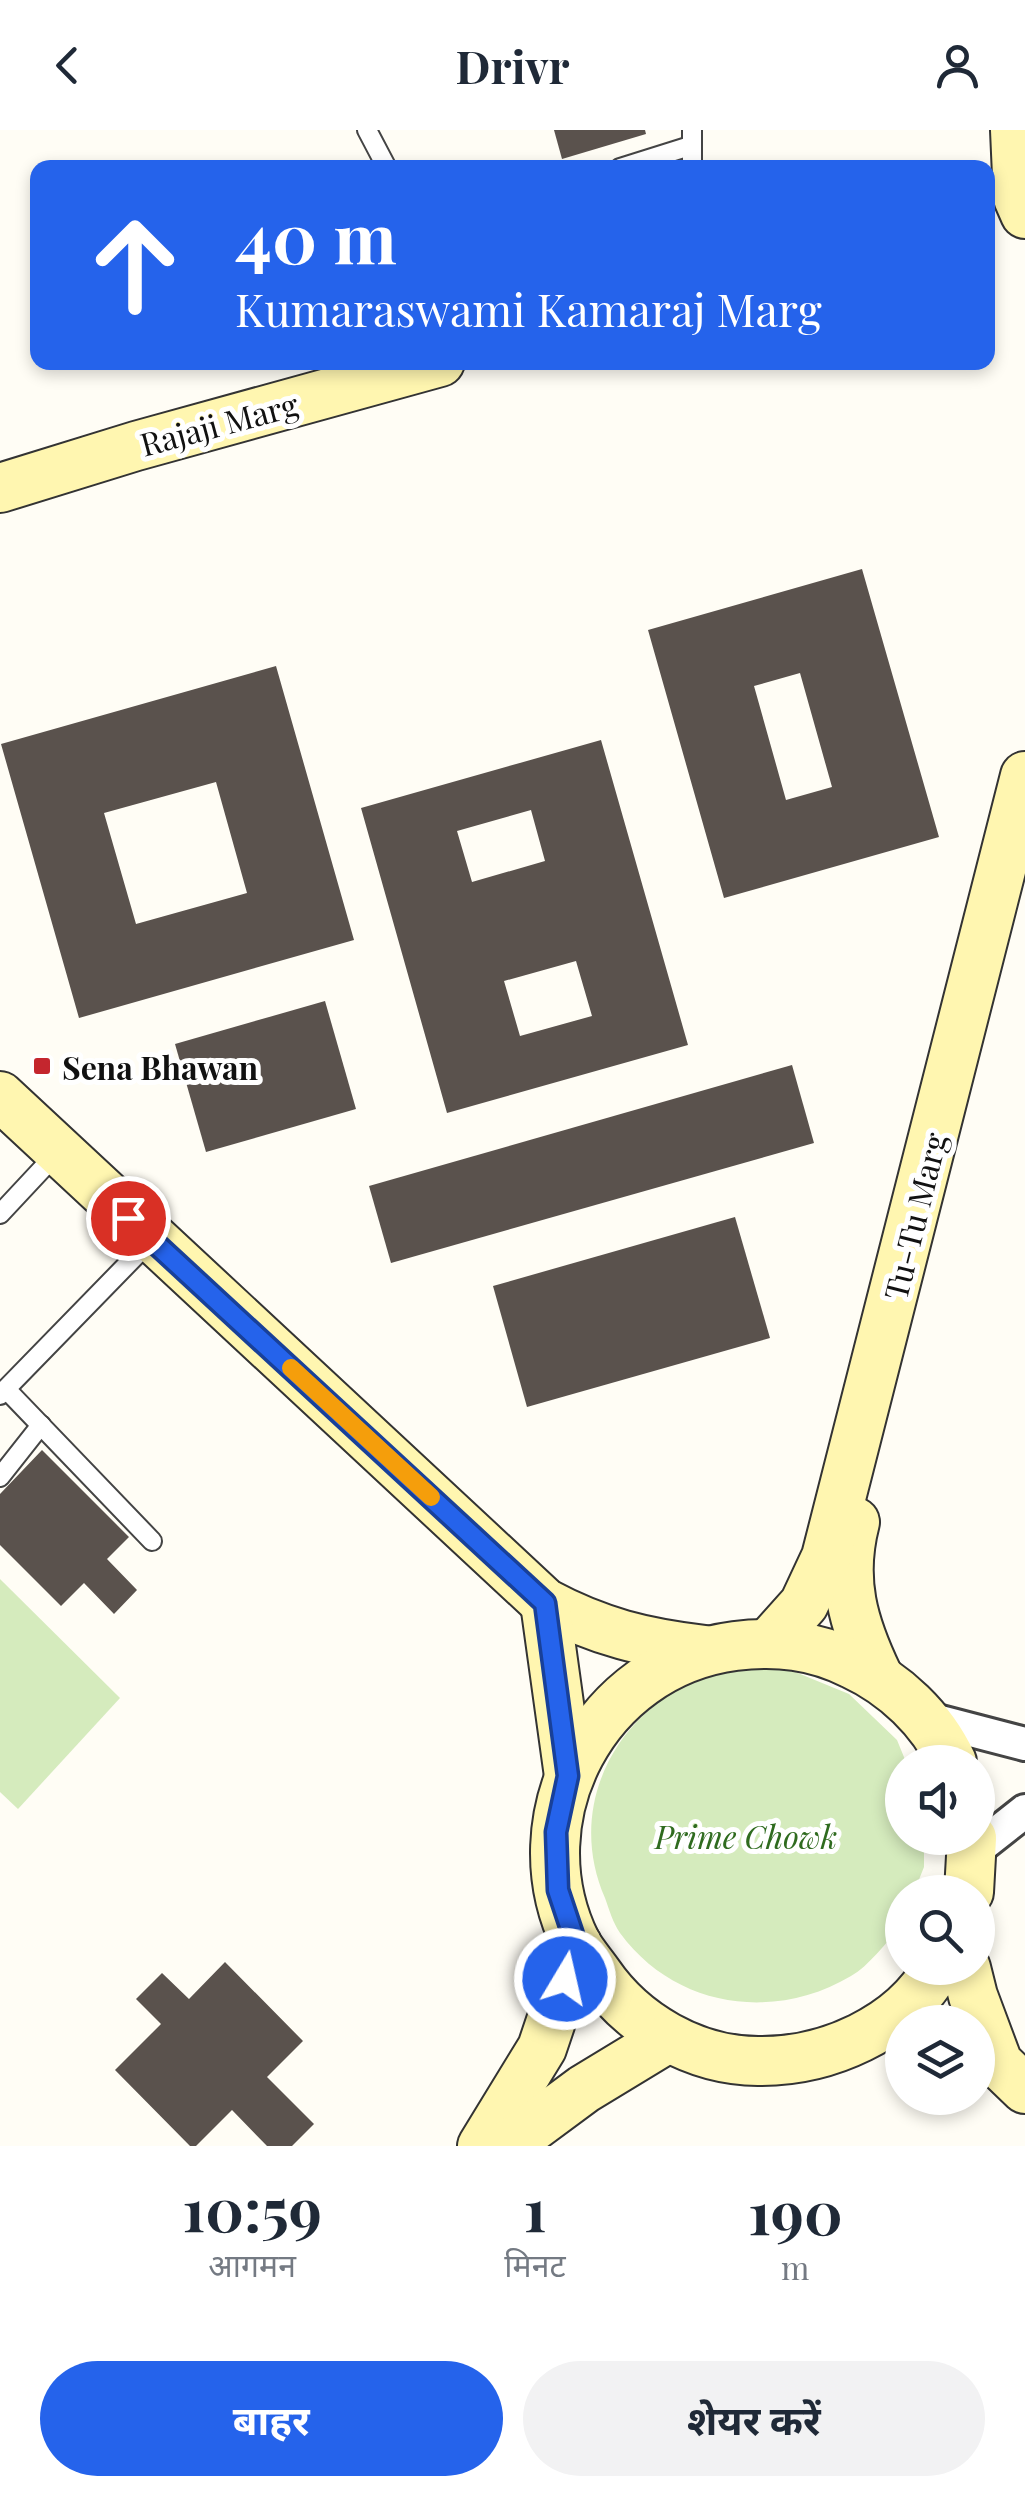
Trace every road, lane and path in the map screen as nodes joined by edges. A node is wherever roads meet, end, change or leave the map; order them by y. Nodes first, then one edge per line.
1 (366, 130) edge
2 (1015, 130) edge
3 (691, 138) edge
4 (383, 160) edge
5 (639, 160) edge
6 (1010, 206) edge
7 (411, 370) edge
8 (0, 488) edge
9 (1025, 776) edge
10 (1025, 850) edge
11 (0, 1096) edge
12 (57, 1152) junction
13 (0, 1214) edge
14 (152, 1240) junction
15 (3, 1392) edge
16 (41, 1426) junction
17 (0, 1477) edge
18 (152, 1540) dead end
19 (545, 1603) junction
20 (770, 1642) junction
21 (706, 1650) junction
22 (878, 1676) junction
23 (924, 1718) junction
24 (1025, 1744) edge
25 (941, 1745) edge
26 (568, 1776) junction
27 (1025, 1810) edge
28 (971, 1861) edge
29 (576, 1944) junction
30 (925, 1985) edge
31 (970, 1985) edge
32 (668, 2038) junction
33 (844, 2046) junction
34 (885, 2050) edge
35 (1000, 2071) edge
36 (482, 2146) edge
37 (508, 2146) edge

1 - 4 lane
2 - 6 main road
3 - 5 lane
7 - 8 main road, Rajaji Marg
9 - 20 main road, Tu-Tu Marg
10 - 22 main road, Tu-Tu Marg
11 - 12 main road
12 - 13 lane
12 - 14 main road
14 - 15 lane
14 - 19 main road
15 - 16 lane
16 - 17 lane
16 - 18 lane
19 - 21 main road
19 - 26 main road
20 - 21 main road
20 - 22 main road
21 - 26 main road
22 - 23 main road
23 - 24 street
23 - 25 main road
26 - 29 main road
27 - 28 street
29 - 32 main road
29 - 36 main road
30 - 33 main road
31 - 35 main road
32 - 33 main road
32 - 37 main road
33 - 34 main road

